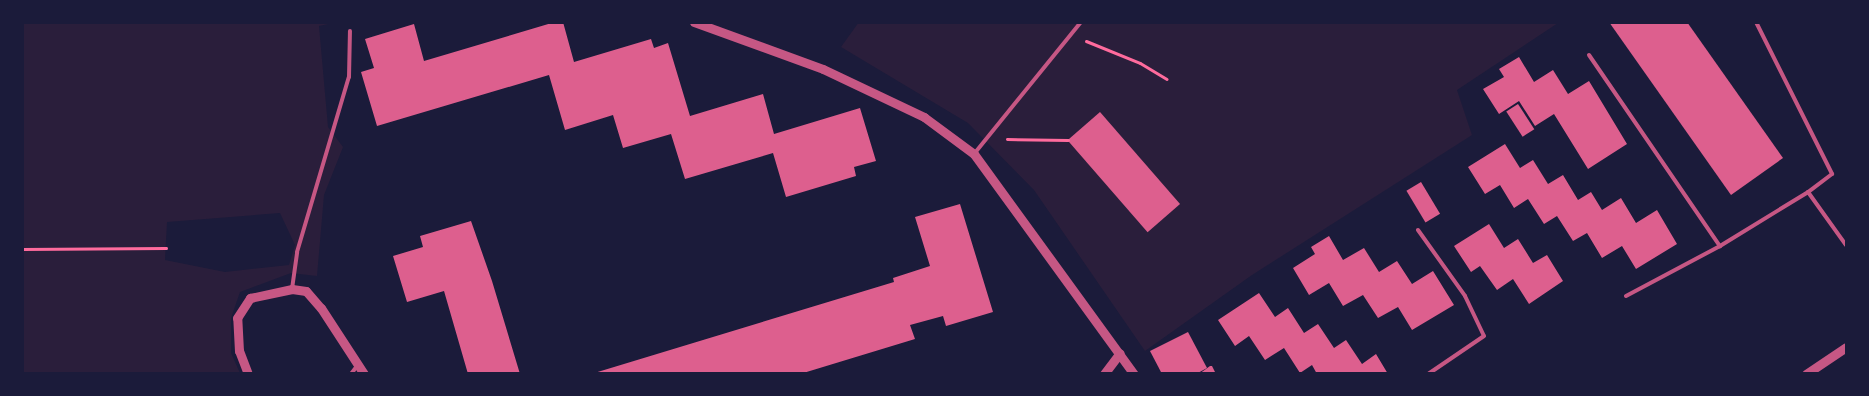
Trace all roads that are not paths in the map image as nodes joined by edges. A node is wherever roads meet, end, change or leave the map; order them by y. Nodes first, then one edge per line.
1 (694, 22) edge
2 (1081, 22) edge
3 (1756, 22) edge
4 (350, 31) dead end
5 (1589, 55) dead end
6 (974, 154) junction
7 (1808, 192) junction
8 (1418, 230) dead end
9 (1846, 245) edge
10 (1720, 246) junction
11 (292, 289) junction
12 (1626, 296) dead end
13 (1846, 347) edge
14 (1120, 353) junction
15 (359, 364) junction
16 (248, 374) edge
17 (351, 374) edge
18 (364, 374) edge
19 (1104, 374) edge
20 (1134, 374) edge
21 (1428, 374) edge
22 (1806, 374) edge

1 - 6 street
2 - 6 lane
3 - 7 lane
4 - 11 lane
5 - 10 lane
6 - 14 street
7 - 9 lane
7 - 10 lane
8 - 21 lane
10 - 12 lane
11 - 15 street
11 - 16 street
13 - 22 street
14 - 19 street
14 - 20 street
15 - 17 lane
15 - 18 street

